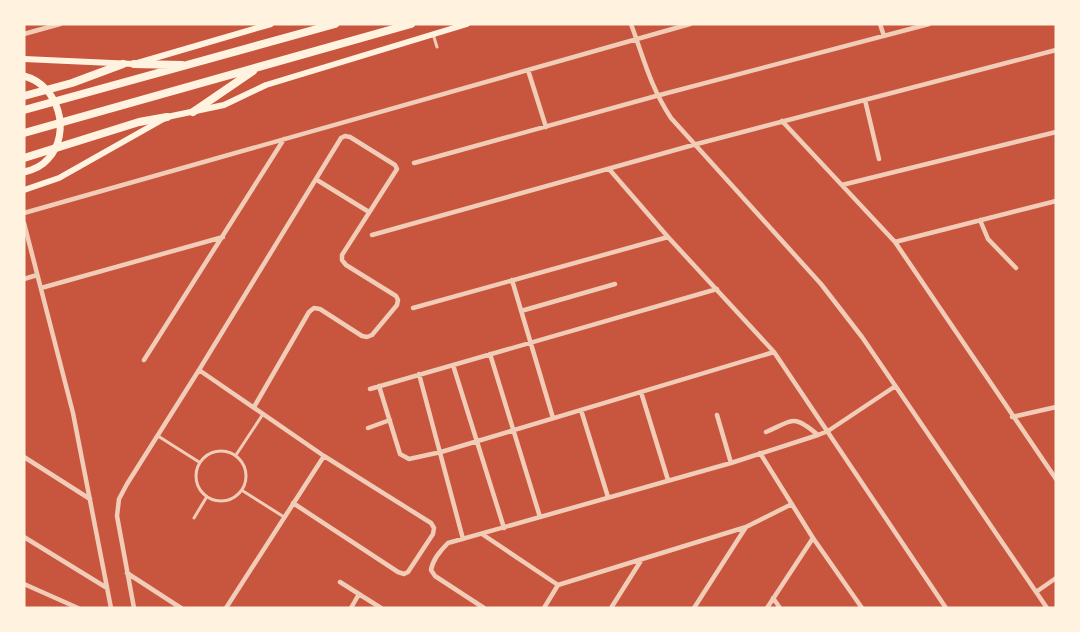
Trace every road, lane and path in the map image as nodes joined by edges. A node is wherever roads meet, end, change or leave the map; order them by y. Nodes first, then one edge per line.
1 (60, 24) edge
2 (271, 24) edge
3 (335, 24) edge
4 (411, 24) edge
5 (467, 24) edge
6 (631, 24) edge
7 (690, 24) edge
8 (880, 24) edge
9 (929, 24) edge
10 (433, 33) junction
11 (24, 34) edge
12 (884, 36) junction
13 (637, 39) junction
14 (437, 47) dead end
15 (1056, 50) edge
16 (24, 59) edge
17 (123, 64) junction
18 (134, 64) junction
19 (192, 65) junction
20 (261, 66) junction
21 (528, 70) junction
22 (24, 76) edge
23 (24, 96) edge
24 (656, 96) junction
25 (865, 100) junction
26 (24, 110) edge
27 (193, 112) junction
28 (167, 117) junction
29 (782, 121) junction
30 (546, 127) junction
31 (1056, 132) edge
32 (24, 133) edge
33 (285, 139) junction
34 (693, 145) junction
35 (24, 158) edge
36 (879, 159) dead end
37 (414, 163) dead end
38 (609, 169) junction
39 (24, 172) edge
40 (317, 180) junction
41 (843, 185) junction
42 (24, 190) edge
43 (1056, 201) edge
44 (369, 212) junction
45 (24, 213) edge
46 (980, 220) junction
47 (24, 223) edge
48 (372, 235) dead end
49 (224, 237) junction
50 (668, 237) junction
51 (895, 242) junction
52 (1016, 268) dead end
53 (37, 275) junction
54 (24, 279) edge
55 (512, 280) junction
56 (615, 284) dead end
57 (41, 288) junction
58 (717, 289) junction
59 (413, 308) dead end
60 (521, 312) junction
61 (530, 343) junction
62 (774, 352) junction
63 (490, 354) junction
64 (144, 360) dead end
65 (453, 365) junction
66 (199, 370) junction
67 (419, 374) junction
68 (379, 386) junction
69 (894, 387) junction
70 (370, 388) dead end
71 (641, 392) junction
72 (254, 406) junction
73 (1056, 407) edge
74 (581, 410) junction
75 (263, 414) junction
76 (717, 416) dead end
77 (1012, 417) junction
78 (553, 418) junction
79 (390, 420) junction
80 (368, 428) dead end
81 (513, 430) junction
82 (828, 430) junction
83 (766, 432) dead end
84 (818, 435) junction
85 (158, 436) junction
86 (477, 441) junction
87 (441, 452) junction
88 (760, 453) junction
89 (236, 454) junction
90 (324, 456) junction
91 (24, 457) edge
92 (199, 462) junction
93 (731, 463) junction
94 (1056, 478) edge
95 (668, 480) junction
96 (243, 491) junction
97 (206, 498) junction
98 (608, 498) junction
99 (91, 499) junction
100 (293, 503) junction
101 (792, 504) junction
102 (284, 517) junction
103 (540, 517) junction
104 (194, 518) dead end
105 (746, 527) junction
106 (504, 528) junction
107 (482, 534) junction
108 (24, 537) edge
109 (813, 538) junction
110 (463, 539) junction
111 (642, 560) junction
112 (127, 573) junction
113 (1056, 578) edge
114 (340, 582) dead end
115 (24, 584) edge
116 (558, 585) junction
117 (107, 588) junction
118 (1036, 592) junction
119 (359, 594) junction
120 (773, 598) junction
121 (78, 608) edge
122 (111, 608) edge
123 (134, 608) edge
124 (179, 608) edge
125 (226, 608) edge
126 (351, 608) edge
127 (381, 608) edge
128 (484, 608) edge
129 (544, 608) edge
130 (611, 608) edge
131 (694, 608) edge
132 (766, 608) edge
133 (780, 608) edge
134 (862, 608) edge
135 (946, 608) edge
136 (1047, 608) edge

1 - 11 street
2 - 18 main road
3 - 19 highway
4 - 20 highway
5 - 10 main road
6 - 13 street
7 - 13 street
8 - 12 street
9 - 12 street
10 - 14 street
10 - 27 main road
12 - 24 street
13 - 21 street
13 - 24 street
15 - 25 street
16 - 17 main road
17 - 18 main road
17 - 23 highway
18 - 19 highway
19 - 26 highway
20 - 27 highway
20 - 32 highway
21 - 30 street
21 - 33 street
22 - 39 main road
24 - 30 street
24 - 34 street
25 - 29 street
25 - 36 street
27 - 28 main road
28 - 35 highway
28 - 42 main road
29 - 34 street
29 - 41 street
30 - 37 street
31 - 41 street
33 - 45 street
33 - 49 street
34 - 38 street
34 - 69 street
38 - 48 street
38 - 50 street
40 - 44 street
40 - 44 street
40 - 66 street
41 - 51 street
43 - 46 street
44 - 72 street
46 - 51 street
46 - 52 street
47 - 53 street
49 - 57 street
49 - 64 street
50 - 55 street
50 - 58 street
51 - 77 street
53 - 54 street
53 - 57 street
55 - 59 street
55 - 60 street
56 - 60 street
57 - 99 street
58 - 61 street
58 - 62 street
60 - 61 street
61 - 63 street
61 - 78 street
62 - 71 street
62 - 82 street
63 - 65 street
63 - 81 street
65 - 67 street
65 - 86 street
66 - 72 street
66 - 85 street
67 - 68 street
67 - 87 street
68 - 70 street
68 - 79 street
69 - 82 street
69 - 118 street
71 - 74 street
71 - 95 street
72 - 75 street
73 - 77 street
74 - 78 street
74 - 98 street
75 - 89 street
75 - 90 street
76 - 93 street
77 - 94 street
78 - 81 street
79 - 80 street
79 - 87 street
81 - 86 street
81 - 103 street
82 - 84 street
82 - 135 street
83 - 84 street
84 - 88 street
85 - 92 street
85 - 112 street
86 - 87 street
86 - 106 street
87 - 110 street
88 - 93 street
88 - 101 street
89 - 92 street
89 - 96 street
90 - 100 street
90 - 100 street
91 - 99 street
92 - 97 street
93 - 95 street
95 - 98 street
96 - 97 street
96 - 102 street
97 - 104 street
98 - 103 street
99 - 117 street
100 - 102 street
101 - 105 street
101 - 109 street
102 - 125 street
103 - 106 street
105 - 111 street
105 - 131 street
106 - 107 street
107 - 110 street
107 - 116 street
108 - 117 street
109 - 120 street
109 - 134 street
110 - 128 street
111 - 116 street
111 - 130 street
112 - 123 street
112 - 124 street
113 - 118 street
114 - 119 street
115 - 121 street
116 - 129 street
117 - 122 street
118 - 136 street
119 - 126 street
119 - 127 street
120 - 132 street
120 - 133 street

